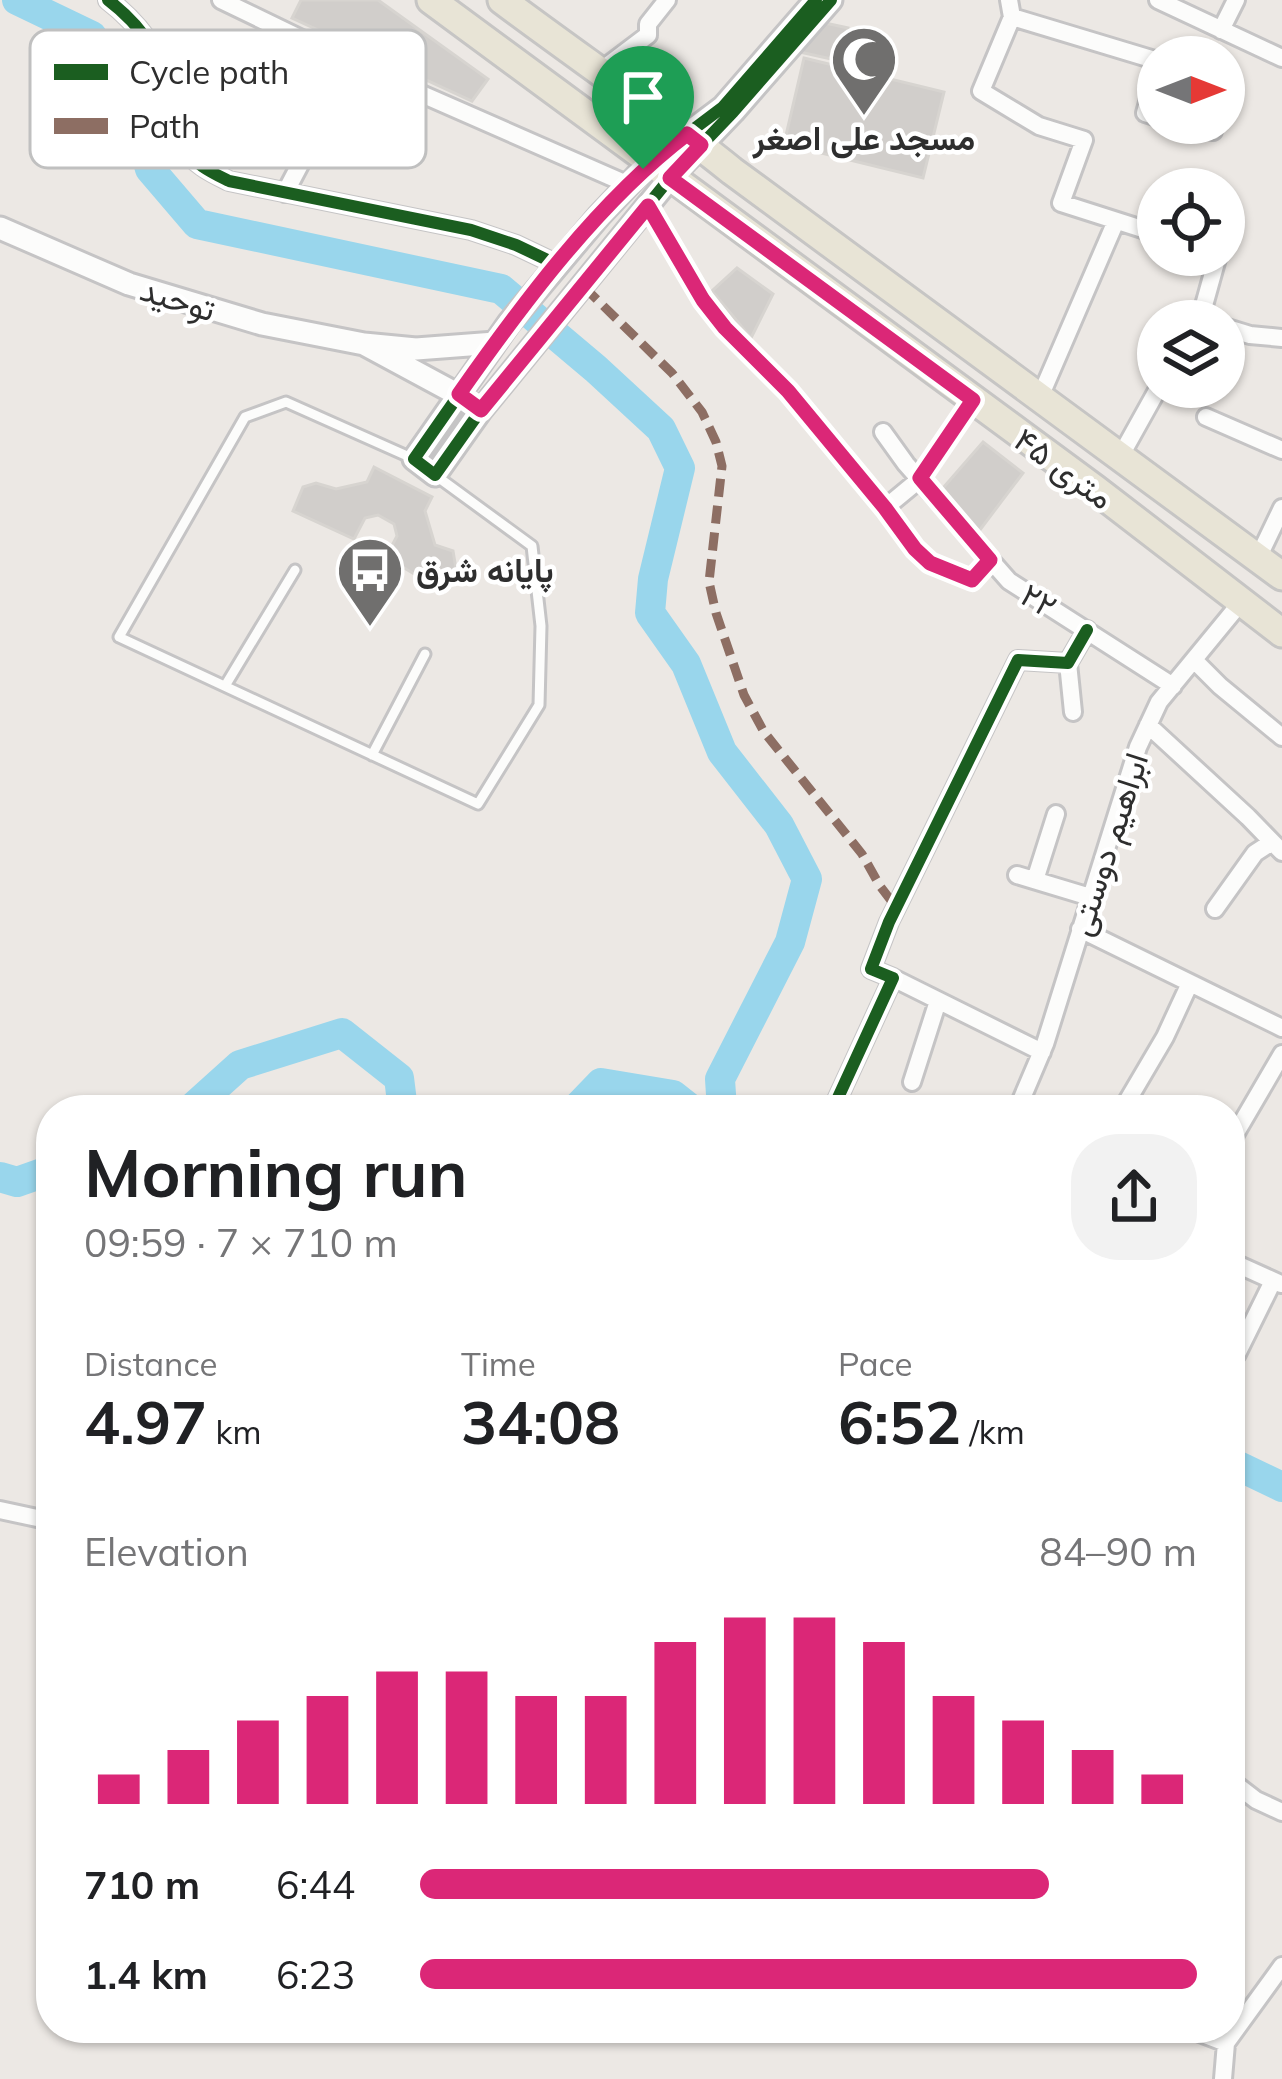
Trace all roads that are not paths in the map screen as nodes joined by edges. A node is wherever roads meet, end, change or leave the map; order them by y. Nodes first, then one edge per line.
1 (108, 0) edge
2 (144, 0) edge
3 (221, 0) edge
4 (431, 0) edge
5 (502, 0) edge
6 (667, 0) edge
7 (816, 0) edge
8 (831, 0) edge
9 (1158, 0) edge
10 (1236, 0) edge
11 (1010, 9) edge
12 (133, 19) junction
13 (277, 27) junction
14 (140, 30) edge
15 (275, 30) edge
16 (283, 30) edge
17 (1221, 30) junction
18 (1137, 56) edge
19 (1282, 58) edge
20 (599, 72) junction
21 (426, 96) edge
22 (694, 140) junction
23 (204, 168) edge
24 (299, 168) edge
25 (660, 170) junction
26 (629, 185) junction
27 (286, 194) junction
28 (648, 206) junction
29 (1116, 221) junction
30 (0, 228) edge
31 (1137, 228) edge
32 (558, 265) junction
33 (1245, 333) edge
34 (1282, 338) edge
35 (495, 343) junction
36 (364, 344) junction
37 (459, 394) junction
38 (1040, 397) junction
39 (973, 400) junction
40 (1147, 408) edge
41 (481, 410) junction
42 (1206, 416) dead end
43 (884, 432) dead end
44 (1282, 450) edge
45 (1120, 457) junction
46 (414, 458) junction
47 (435, 475) junction
48 (920, 478) junction
49 (1095, 489) junction
50 (1165, 489) junction
51 (885, 508) junction
52 (1282, 508) edge
53 (1141, 524) junction
54 (1258, 557) junction
55 (990, 560) junction
56 (295, 570) dead end
57 (1282, 576) edge
58 (1242, 601) junction
59 (1087, 629) junction
60 (1282, 633) edge
61 (425, 654) dead end
62 (1194, 660) junction
63 (1068, 663) junction
64 (225, 686) junction
65 (1173, 686) junction
66 (1073, 712) dead end
67 (1148, 725) junction
68 (1282, 737) edge
69 (372, 754) junction
70 (1056, 814) dead end
71 (1277, 847) edge
72 (1090, 897) junction
73 (1215, 909) dead end
74 (1080, 929) junction
75 (893, 978) junction
76 (1190, 983) junction
77 (938, 1001) junction
78 (1282, 1028) edge
79 (1042, 1052) junction
80 (1282, 1054) edge
81 (912, 1082) dead end
82 (839, 1095) edge
83 (1024, 1095) edge
84 (1131, 1095) edge
85 (1245, 1117) edge
86 (1245, 1268) edge
87 (1277, 1282) edge
88 (1245, 1340) edge
89 (0, 1510) edge
90 (36, 1518) edge
91 (1245, 1792) edge
92 (1282, 1812) edge
93 (1282, 1966) edge
94 (1245, 2017) edge
95 (1226, 2043) edge
96 (1223, 2079) edge

1 - 12 street
2 - 12 street
3 - 13 street
4 - 25 main road, ۴۵ متری
5 - 20 main road, ۴۵ متری
6 - 20 street
7 - 22 street
8 - 22 street
9 - 17 street
10 - 17 street
11 - 18 street
11 - 29 street
12 - 14 street
13 - 15 street
13 - 16 street
17 - 19 street
20 - 22 main road, ۴۵ متری
21 - 26 street
22 - 25 street
22 - 38 main road, ۴۵ متری
23 - 27 street
24 - 27 street
25 - 26 street
25 - 28 street
25 - 39 main road, ۴۵ متری
26 - 32 street
27 - 32 street
28 - 41 street
28 - 51 street
29 - 31 street
29 - 38 street
30 - 36 street, توحید
32 - 35 street
33 - 34 street
35 - 36 street
35 - 37 street
36 - 37 street
37 - 41 street
37 - 46 street
38 - 45 main road, ۴۵ متری
39 - 48 street
39 - 49 main road, ۴۵ متری
40 - 45 street
41 - 47 street
42 - 44 street
43 - 48 street, ۲۲
45 - 49 main road
45 - 50 main road, ۴۵ متری
46 - 47 street
46 - 64 lane
47 - 69 lane
48 - 51 street
48 - 55 street, ۲۲
49 - 53 main road, ۴۵ متری
50 - 53 main road
50 - 54 main road, ۴۵ متری
51 - 55 street
52 - 54 street
53 - 58 main road, ۴۵ متری
54 - 57 main road, ۴۵ متری
55 - 59 street, ۲۲
56 - 64 lane
58 - 60 main road, ۴۵ متری
58 - 62 street, ابراهیم دوستی
59 - 63 street
59 - 65 street, ۲۲
61 - 69 lane
62 - 65 street, ابراهیم دوستی
62 - 68 street
63 - 66 street
63 - 75 street
64 - 69 lane
65 - 67 street, ابراهیم دوستی
67 - 71 street
67 - 72 street, ابراهیم دوستی
70 - 72 street
71 - 73 street
72 - 74 street, ابراهیم دوستی
74 - 76 street
74 - 79 street, ابراهیم دوستی
75 - 77 street
75 - 82 street
76 - 78 street
76 - 84 street
77 - 79 street
77 - 81 street
79 - 83 street, ابراهیم دوستی
80 - 85 street
86 - 87 street
87 - 88 street
89 - 90 street
91 - 92 street
93 - 94 street
95 - 96 street

